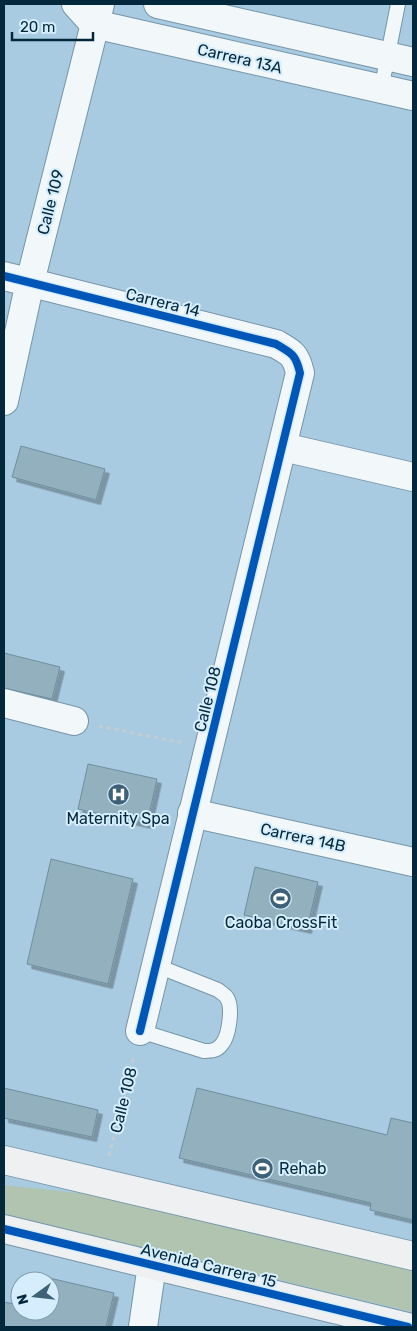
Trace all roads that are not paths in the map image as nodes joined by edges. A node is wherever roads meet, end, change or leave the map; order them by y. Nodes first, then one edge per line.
1 (76, 4) edge
2 (158, 4) edge
3 (398, 4) edge
4 (97, 14) edge
5 (401, 59) edge
6 (381, 90) junction
7 (413, 96) edge
8 (17, 279) edge
9 (300, 373) joint
10 (4, 401) edge
11 (283, 446) junction
12 (413, 477) edge
13 (4, 703) edge
14 (74, 721) road end
15 (192, 813) junction
16 (413, 862) edge
17 (155, 965) junction
18 (140, 1031) joint
19 (4, 1160) edge
20 (4, 1229) edge
21 (413, 1256) edge
22 (152, 1265) junction
23 (143, 1327) edge
24 (408, 1327) edge

1 - 4 street
2 - 5 street
3 - 5 lane
4 - 6 street, Carrera 13A
4 - 8 street, Calle 109
5 - 6 lane
6 - 7 street, Carrera 13A
8 - 9 street, Carrera 14
8 - 10 street, Calle 109
9 - 11 street, Calle 108
11 - 12 street
11 - 15 street, Calle 108
13 - 14 street
15 - 16 street, Carrera 14B
15 - 17 street, Calle 108
17 - 18 street, Calle 108
17 - 18 lane
19 - 21 main road
20 - 22 main road, Avenida Carrera 15
22 - 23 street
22 - 24 main road, Avenida Carrera 15

